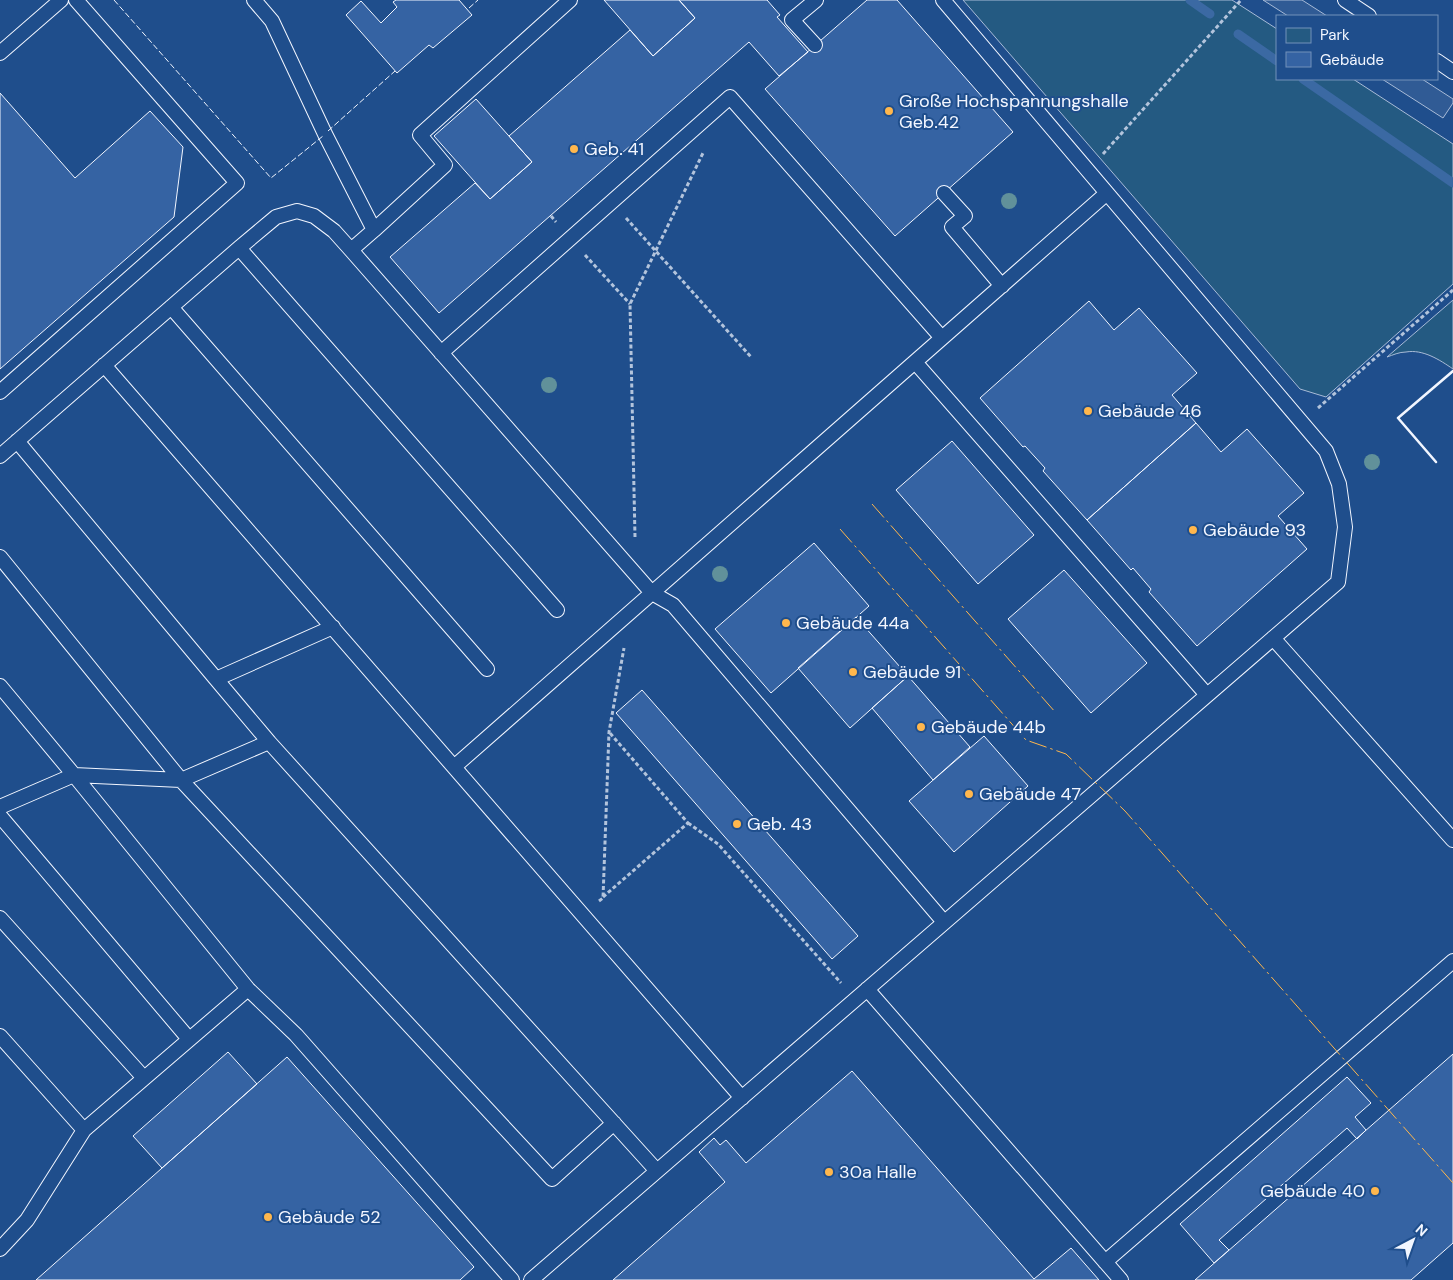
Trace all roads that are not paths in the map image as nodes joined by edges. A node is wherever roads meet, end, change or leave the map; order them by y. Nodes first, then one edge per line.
1 (61, 0) edge
2 (76, 0) edge
3 (254, 0) edge
4 (570, 0) edge
5 (816, 0) edge
6 (942, 0) edge
7 (1345, 0) edge
8 (1368, 15) edge
9 (815, 45) dead end
10 (0, 53) edge
11 (1438, 62) edge
12 (1453, 72) edge
13 (944, 193) dead end
14 (1108, 193) junction
15 (374, 230) junction
16 (239, 248) junction
17 (351, 250) junction
18 (1002, 286) junction
19 (171, 307) junction
20 (942, 338) junction
21 (441, 353) junction
22 (915, 362) junction
23 (104, 365) junction
24 (0, 392) edge
25 (17, 441) junction
26 (0, 456) edge
27 (0, 557) edge
28 (652, 593) junction
29 (557, 610) dead end
30 (333, 627) junction
31 (1273, 638) junction
32 (488, 669) dead end
33 (216, 679) junction
34 (0, 686) edge
35 (1206, 695) junction
36 (269, 742) junction
37 (454, 766) junction
38 (74, 775) junction
39 (182, 780) junction
40 (0, 807) edge
41 (0, 816) edge
42 (1453, 840) edge
43 (0, 918) edge
44 (944, 922) junction
45 (1453, 961) edge
46 (868, 988) junction
47 (248, 989) junction
48 (0, 1036) edge
49 (189, 1039) junction
50 (144, 1078) junction
51 (742, 1098) junction
52 (614, 1123) junction
53 (84, 1130) junction
54 (657, 1171) junction
55 (0, 1249) edge
56 (1105, 1262) junction
57 (512, 1280) edge
58 (531, 1280) edge
59 (1121, 1280) edge

1 - 10 lane
2 - 24 lane
3 - 15 lane
4 - 15 lane
5 - 9 lane
6 - 14 lane
7 - 8 lane
11 - 12 lane
13 - 18 lane
14 - 18 lane
14 - 31 lane
15 - 17 lane
16 - 17 lane
16 - 19 lane
16 - 29 lane
17 - 21 lane
18 - 20 lane
19 - 23 lane
19 - 32 lane
20 - 21 lane
20 - 22 lane
21 - 28 lane
22 - 28 lane
22 - 35 lane
23 - 25 lane
23 - 30 lane
25 - 26 lane
25 - 33 lane
27 - 39 lane
28 - 37 lane
28 - 44 lane
30 - 33 lane
30 - 37 lane
31 - 35 lane
31 - 42 lane
33 - 36 lane
34 - 38 lane
35 - 44 lane
36 - 39 lane
36 - 52 lane
37 - 51 lane
38 - 39 lane
38 - 40 lane
38 - 47 lane
39 - 52 lane
41 - 49 lane
43 - 50 lane
44 - 46 lane
45 - 56 lane
46 - 51 lane
46 - 56 lane
47 - 49 lane
47 - 57 lane
48 - 53 lane
49 - 50 lane
50 - 53 lane
51 - 54 lane
52 - 54 lane
53 - 55 lane
54 - 58 lane
56 - 59 lane

